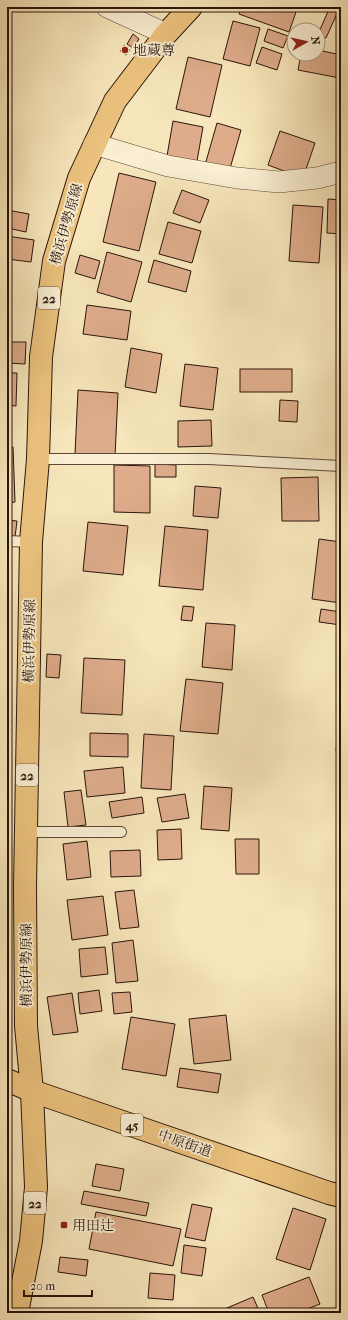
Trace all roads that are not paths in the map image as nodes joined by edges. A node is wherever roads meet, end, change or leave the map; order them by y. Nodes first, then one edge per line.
1 (107, 7) edge
2 (191, 7) edge
3 (166, 34) junction
4 (94, 144) junction
5 (341, 172) edge
6 (38, 459) junction
7 (341, 466) edge
8 (7, 541) edge
9 (31, 542) junction
10 (26, 832) junction
11 (121, 832) dead end
12 (7, 1080) edge
13 (32, 1091) junction
14 (341, 1196) edge
15 (17, 1313) edge

1 - 3 street
2 - 3 main road, 横浜伊勢原線 / 22
3 - 4 main road, 横浜伊勢原線 / 22
4 - 5 street
4 - 6 main road, 横浜伊勢原線 / 22
6 - 7 lane
6 - 9 main road, 横浜伊勢原線 / 22
8 - 9 lane
9 - 10 main road, 横浜伊勢原線 / 22
10 - 11 lane
10 - 13 main road, 横浜伊勢原線 / 22
12 - 13 main road, 中原街道 / 45
13 - 14 main road, 中原街道 / 45
13 - 15 main road, 横浜伊勢原線 / 22

